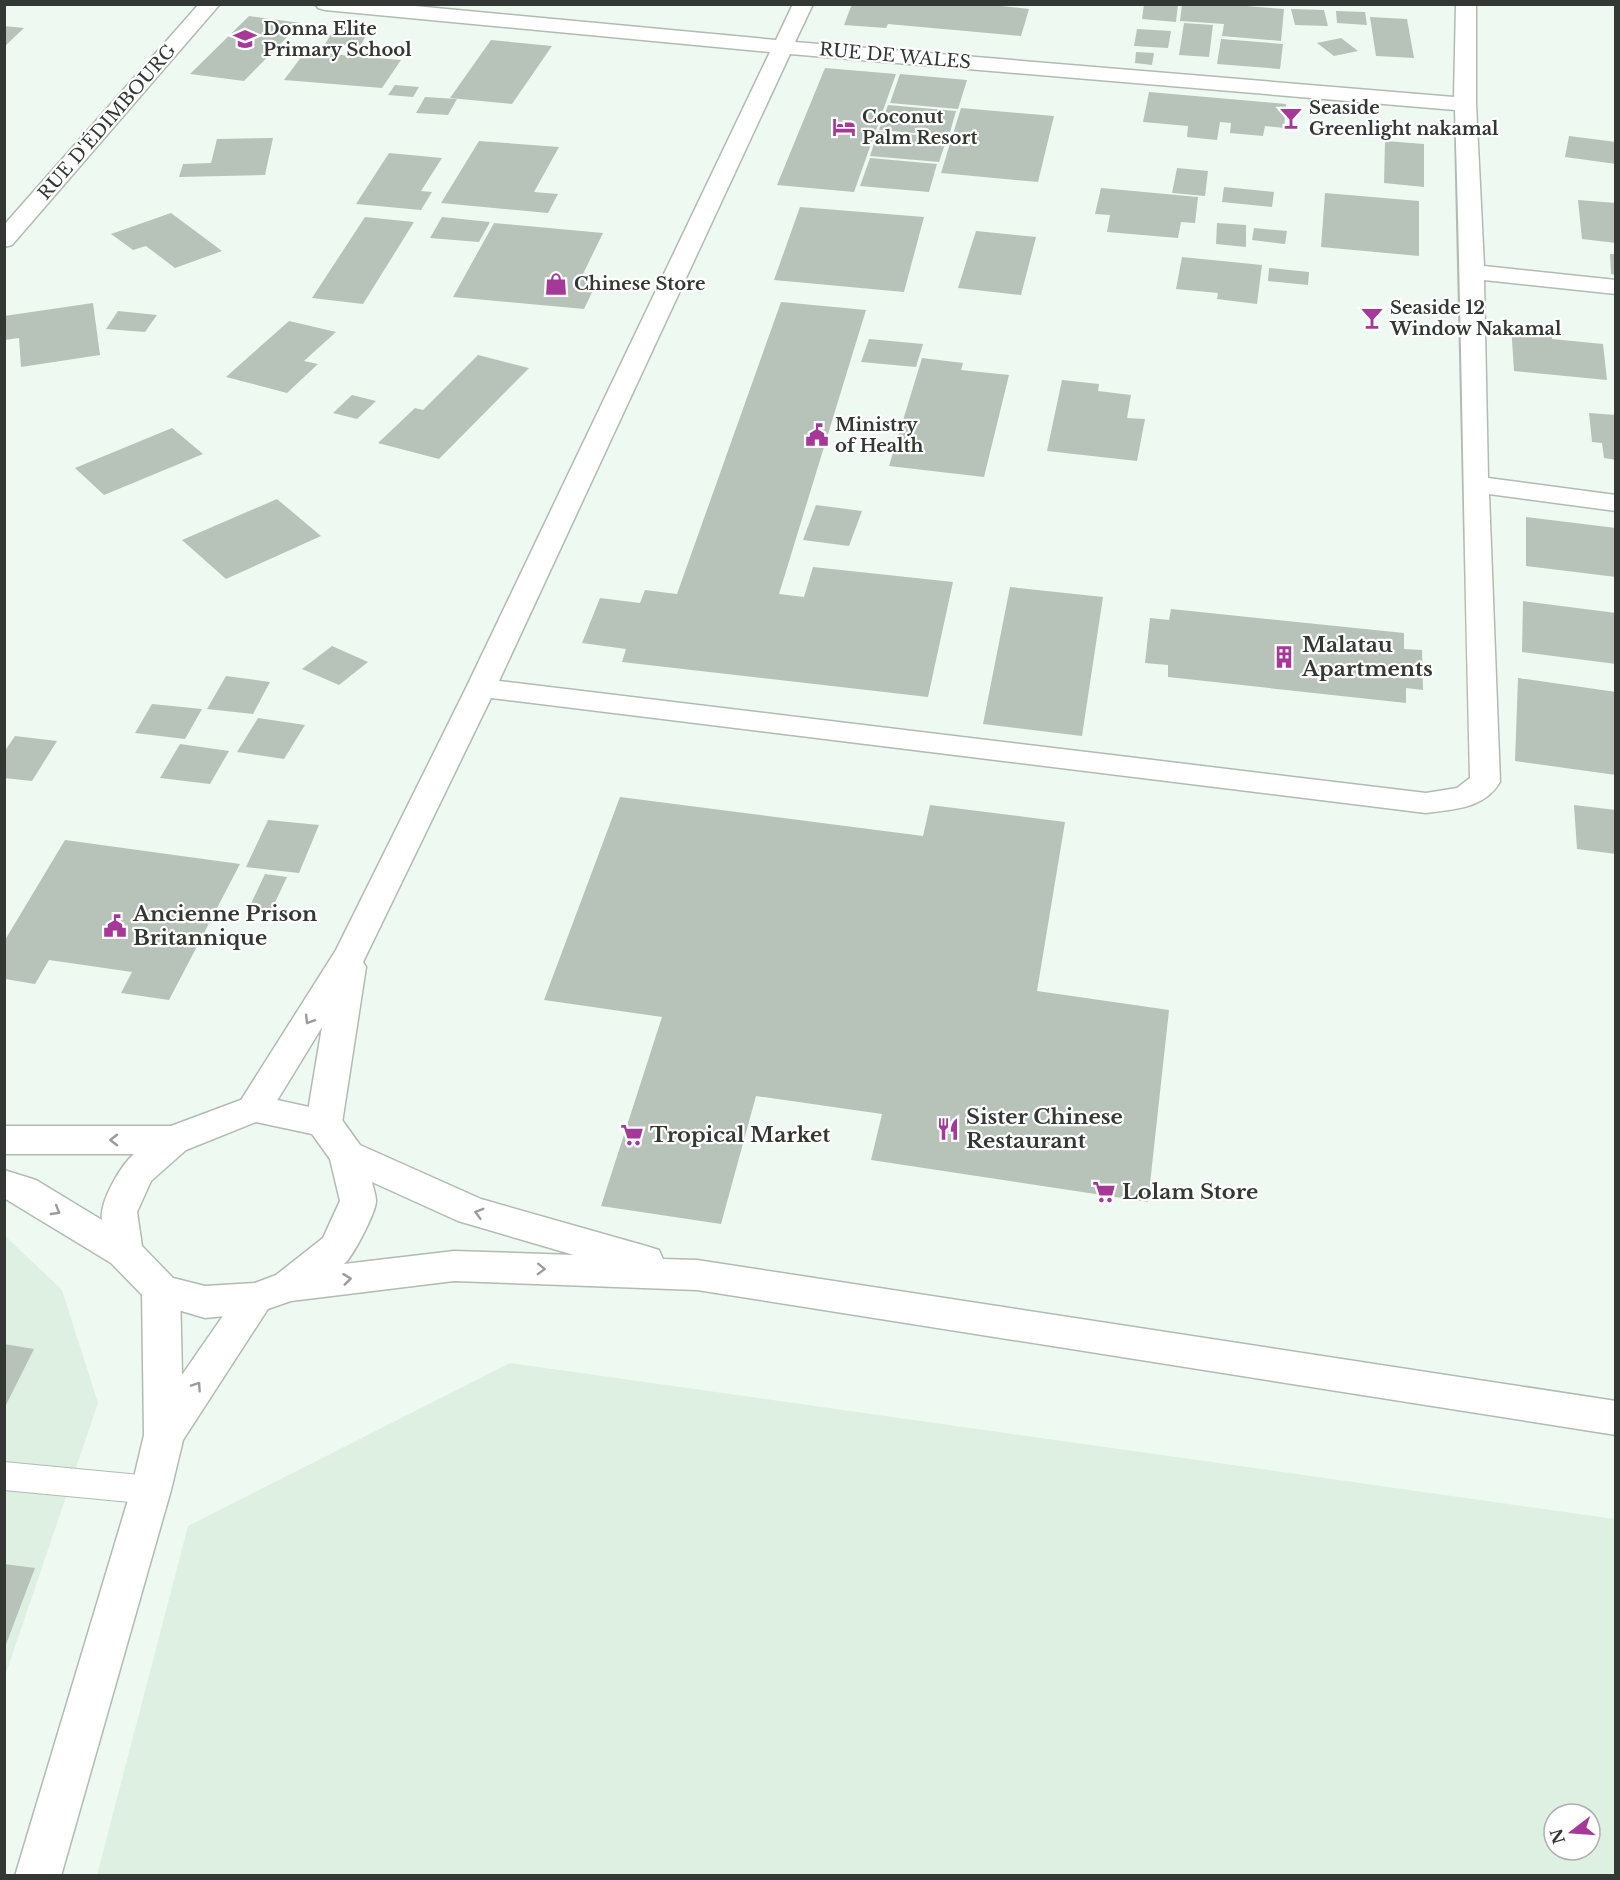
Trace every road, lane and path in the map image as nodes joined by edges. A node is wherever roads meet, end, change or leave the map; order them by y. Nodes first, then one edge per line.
1 (210, 4) edge
2 (325, 4) edge
3 (804, 4) edge
4 (1466, 4) edge
5 (784, 47) junction
6 (1466, 104) junction
7 (4, 240) edge
8 (1472, 272) junction
9 (1616, 287) edge
10 (1474, 484) junction
11 (1616, 503) edge
12 (481, 688) junction
13 (351, 953) junction
14 (254, 1108) junction
15 (324, 1123) junction
16 (4, 1140) edge
17 (173, 1140) junction
18 (347, 1155) junction
19 (4, 1184) edge
20 (124, 1252) junction
21 (697, 1275) junction
22 (161, 1290) junction
23 (272, 1292) junction
24 (1616, 1418) edge
25 (165, 1435) junction
26 (4, 1476) edge
27 (151, 1490) junction
28 (38, 1875) edge

1 - 7 street, RUE D'ÉDIMBOURG
2 - 5 street, RUE DE WALES
3 - 5 street
4 - 6 street
5 - 6 street, RUE DE WALES
5 - 12 street
6 - 8 street
8 - 9 street
8 - 10 street
10 - 11 street
10 - 12 street
12 - 13 street
13 -> 14 street
13 - 15 street
14 - 15 street
14 - 17 street
15 - 18 street
17 -> 16 street
17 - 20 street
21 -> 18 street
18 - 23 street
19 -> 20 street
20 - 22 street
23 -> 21 street
21 - 24 street
22 - 23 street
22 - 25 street
25 -> 23 street
25 - 27 street
26 - 27 lane
27 - 28 street

